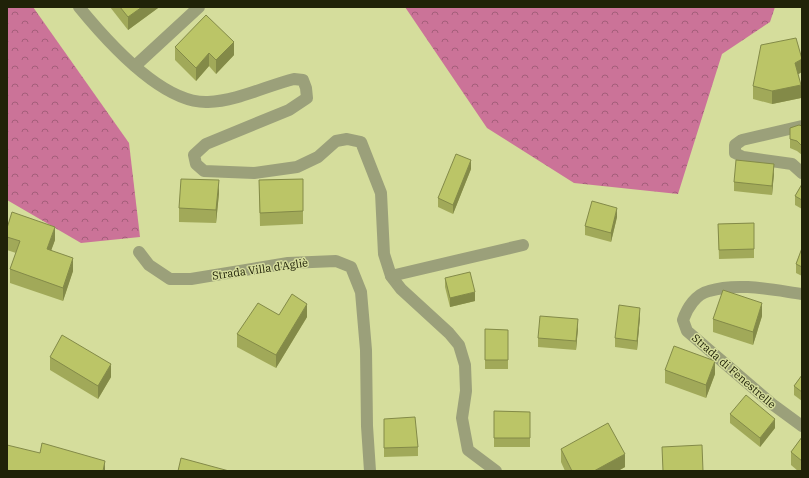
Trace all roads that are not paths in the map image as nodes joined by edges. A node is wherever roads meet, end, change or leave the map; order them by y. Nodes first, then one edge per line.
1 (79, 7) edge
2 (199, 7) edge
3 (135, 66) junction
4 (802, 126) edge
5 (802, 173) edge
6 (523, 245) dead end
7 (139, 252) dead end
8 (391, 276) junction
9 (802, 294) edge
10 (802, 426) edge
11 (370, 471) edge
12 (496, 471) edge

1 - 3 street
2 - 3 street
3 - 8 street
4 - 5 street
6 - 8 street
7 - 11 street, Strada Villa d'Agliè
8 - 12 street
9 - 10 street, Strada di Fenestrelle

